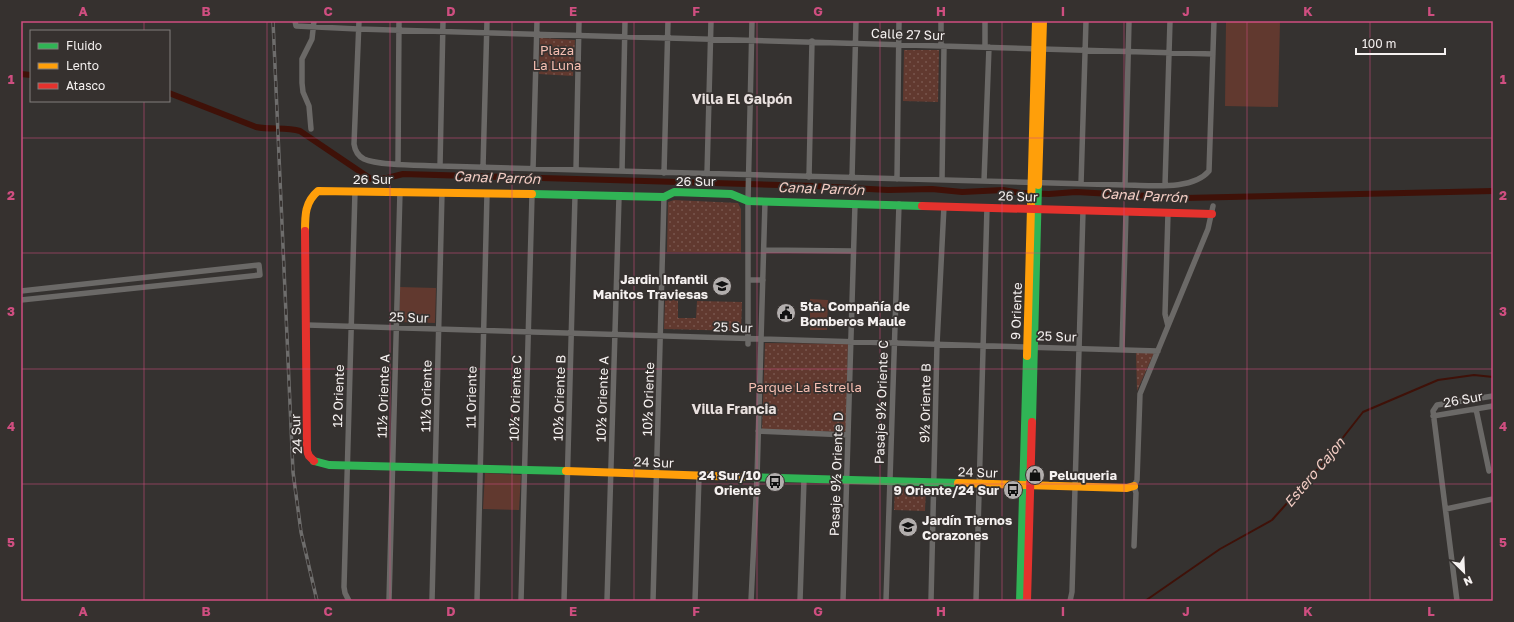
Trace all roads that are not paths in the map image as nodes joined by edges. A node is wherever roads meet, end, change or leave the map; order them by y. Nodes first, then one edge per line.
1 (295, 21) edge
2 (358, 21) edge
3 (399, 21) edge
4 (443, 21) edge
5 (487, 21) edge
6 (537, 21) edge
7 (579, 21) edge
8 (625, 21) edge
9 (668, 21) edge
10 (711, 21) edge
11 (752, 21) edge
12 (856, 21) edge
13 (900, 21) edge
14 (941, 21) edge
15 (986, 21) edge
16 (1036, 21) edge
17 (1043, 21) edge
18 (1086, 21) edge
19 (1129, 21) edge
20 (1170, 21) edge
21 (1214, 21) edge
22 (314, 24) edge
23 (358, 29) junction
24 (399, 30) junction
25 (443, 31) junction
26 (487, 33) junction
27 (537, 35) junction
28 (578, 36) junction
29 (624, 38) junction
30 (667, 39) junction
31 (710, 40) junction
32 (752, 40) junction
33 (812, 42) junction
34 (856, 43) junction
35 (900, 44) junction
36 (942, 46) junction
37 (987, 47) junction
38 (1039, 49) junction
39 (1085, 50) junction
40 (1129, 52) junction
41 (1169, 54) junction
42 (1213, 54) junction
43 (311, 129) dead end
44 (398, 164) junction
45 (440, 166) junction
46 (483, 167) junction
47 (533, 169) junction
48 (576, 170) junction
49 (622, 172) junction
50 (664, 173) junction
51 (707, 174) junction
52 (809, 177) junction
53 (749, 178) junction
54 (852, 178) junction
55 (897, 179) junction
56 (942, 180) junction
57 (984, 181) junction
58 (1081, 184) junction
59 (1035, 185) junction
60 (1165, 185) junction
61 (1125, 186) junction
62 (355, 191) junction
63 (400, 191) junction
64 (442, 192) junction
65 (487, 194) junction
66 (532, 195) junction
67 (575, 196) junction
68 (619, 197) junction
69 (664, 197) junction
70 (748, 201) junction
71 (765, 202) junction
72 (855, 204) junction
73 (898, 204) junction
74 (1035, 204) junction
75 (944, 206) junction
76 (986, 207) junction
77 (1212, 210) joint
78 (1083, 211) junction
79 (1126, 212) junction
80 (1168, 213) junction
81 (764, 250) junction
82 (853, 251) junction
83 (172, 275) junction
84 (748, 280) junction
85 (763, 280) junction
86 (172, 284) junction
87 (31, 290) junction
88 (21, 291) edge
89 (32, 299) junction
90 (21, 300) edge
91 (307, 325) junction
92 (1168, 326) junction
93 (352, 327) junction
94 (396, 328) junction
95 (439, 329) junction
96 (484, 331) junction
97 (528, 332) junction
98 (571, 333) junction
99 (616, 334) junction
100 (660, 336) junction
101 (761, 339) junction
102 (748, 341) junction
103 (851, 342) junction
104 (893, 343) junction
105 (937, 344) junction
106 (983, 345) junction
107 (1031, 347) junction
108 (1079, 348) junction
109 (1122, 350) junction
110 (1158, 351) junction
111 (1493, 396) edge
112 (1493, 406) edge
113 (1476, 409) junction
114 (1433, 416) junction
115 (758, 432) junction
116 (848, 435) junction
117 (347, 465) junction
118 (392, 466) junction
119 (435, 468) junction
120 (480, 469) junction
121 (524, 470) junction
122 (1489, 471) dead end
123 (568, 472) junction
124 (611, 473) junction
125 (657, 474) junction
126 (699, 476) junction
127 (757, 478) junction
128 (804, 479) junction
129 (847, 480) junction
130 (889, 481) junction
131 (934, 482) junction
132 (979, 484) junction
133 (1027, 485) junction
134 (1075, 486) junction
135 (1134, 486) junction
136 (1493, 499) edge
137 (1446, 509) junction
138 (1134, 546) dead end
139 (349, 601) edge
140 (389, 601) edge
141 (432, 601) edge
142 (477, 601) edge
143 (521, 601) edge
144 (564, 601) edge
145 (607, 601) edge
146 (653, 601) edge
147 (695, 601) edge
148 (751, 601) edge
149 (800, 601) edge
150 (843, 601) edge
151 (886, 601) edge
152 (931, 601) edge
153 (976, 601) edge
154 (1020, 601) edge
155 (1027, 601) edge
156 (1070, 601) edge
157 (1457, 601) edge

1 - 22 street, Calle 27 Sur
2 - 23 street
3 - 24 street
4 - 25 street
5 - 26 street
6 - 27 street
7 - 28 street
8 - 29 street
9 - 30 street
10 - 31 street
11 - 32 street
12 - 34 street
13 - 35 street
14 - 36 street
15 - 37 street
16 - 38 street, 9 Oriente
17 - 38 street, 9 Oriente
18 - 39 street
19 - 40 street
20 - 41 street
21 - 42 street
22 - 23 street, Calle 27 Sur
22 - 43 street
23 - 24 street, Calle 27 Sur
23 - 44 street, 26 Sur
24 - 25 street, Calle 27 Sur
24 - 44 street
25 - 26 street, Calle 27 Sur
25 - 45 street
26 - 27 street, Calle 27 Sur
26 - 46 street
27 - 28 street, Calle 27 Sur
27 - 47 street
28 - 29 street, Calle 27 Sur
28 - 48 street
29 - 30 street, Calle 27 Sur
29 - 49 street
30 - 31 street, Calle 27 Sur
30 - 50 street
31 - 32 street, Calle 27 Sur
31 - 51 street
32 - 33 street, Calle 27 Sur
32 - 53 street
33 - 34 street, Calle 27 Sur
33 - 52 street
34 - 35 street, Calle 27 Sur
34 - 54 street
35 - 36 street, Calle 27 Sur
35 - 55 street
36 - 37 street, Calle 27 Sur
36 - 56 street
37 - 38 street, Calle 27 Sur
37 - 57 street
38 - 39 street, Calle 27 Sur
38 - 59 street, 9 Oriente
39 - 40 street, Calle 27 Sur
39 - 58 street
40 - 41 street, Calle 27 Sur
40 - 61 street
41 - 42 street, Calle 27 Sur
41 - 60 street
42 - 60 street, 26 Sur
44 - 45 street, 26 Sur
45 - 46 street, 26 Sur
46 - 47 street, 26 Sur
47 - 48 street, 26 Sur
48 - 49 street, 26 Sur
49 - 50 street, 26 Sur
50 - 51 street, 26 Sur
51 - 53 street, 26 Sur
52 - 53 street, 26 Sur
52 - 54 street, 26 Sur
53 - 70 street
54 - 55 street, 26 Sur
55 - 56 street, 26 Sur
56 - 57 street, 26 Sur
57 - 59 street, 26 Sur
58 - 59 street, 26 Sur
58 - 61 street, 26 Sur
59 - 74 street, 9 Oriente
60 - 61 street, 26 Sur
62 - 63 street, 26 Sur
62 - 91 street, 26 Sur
62 - 93 street, 12 Oriente
63 - 64 street, 26 Sur
63 - 94 street, 11½ Oriente A
64 - 65 street, 26 Sur
64 - 95 street, 11½ Oriente
65 - 66 street, 26 Sur
65 - 96 street, 11 Oriente
66 - 67 street, 26 Sur
66 - 97 street, 10½ Oriente C
67 - 68 street, 26 Sur
67 - 98 street, 10½ Oriente B
68 - 69 street, 26 Sur
68 - 99 street, 10½ Oriente A
69 - 70 street, 26 Sur
69 - 100 street, 10½ Oriente
70 - 71 street, 26 Sur
70 - 84 street
71 - 72 street, 26 Sur
71 - 81 street
72 - 73 street, 26 Sur
72 - 82 street, Pasaje 9½ Oriente D
73 - 75 street, 26 Sur
73 - 104 street, Pasaje 9½ Oriente C
74 - 76 street, 26 Sur
74 - 78 street, 26 Sur
74 - 107 street, 9 Oriente
75 - 76 street, 26 Sur
75 - 105 street, 9½ Oriente B
76 - 106 street
77 - 80 street, 26 Sur
77 - 92 street
78 - 79 street, 26 Sur
78 - 108 street
79 - 80 street, 26 Sur
79 - 109 street
80 - 92 street
81 - 82 street
81 - 85 street
82 - 103 street, Pasaje 9½ Oriente D
83 - 86 street
83 - 86 street
83 - 87 street
84 - 85 street
84 - 102 street
85 - 101 street
86 - 89 street
87 - 88 street
87 - 89 street
89 - 90 street
91 - 93 street, 25 Sur
91 - 117 street, 24 Sur
92 - 110 street
93 - 94 street, 25 Sur
93 - 117 street, 12 Oriente
94 - 95 street, 25 Sur
94 - 118 street, 11½ Oriente A
95 - 96 street, 25 Sur
95 - 119 street, 11½ Oriente
96 - 97 street, 25 Sur
96 - 120 street, 11 Oriente
97 - 98 street, 25 Sur
97 - 121 street, 10½ Oriente C
98 - 99 street, 25 Sur
98 - 123 street, 10½ Oriente B
99 - 100 street, 25 Sur
99 - 124 street, 10½ Oriente A
100 - 102 street, 25 Sur
100 - 125 street, 10½ Oriente
101 - 102 street, 25 Sur
101 - 103 street, 25 Sur
101 - 115 street
103 - 104 street, 25 Sur
103 - 116 street, Pasaje 9½ Oriente D
104 - 105 street, 25 Sur
104 - 130 street, Pasaje 9½ Oriente C
105 - 106 street, 25 Sur
105 - 131 street, 9½ Oriente B
106 - 107 street, 25 Sur
106 - 132 street
107 - 108 street, 25 Sur
107 - 133 street, 9 Oriente
108 - 109 street, 25 Sur
108 - 134 street
109 - 110 street, 25 Sur
110 - 135 street
111 - 114 street, 26 Sur
112 - 113 street, 26 Sur
113 - 114 street, 26 Sur
113 - 122 street
114 - 137 street
115 - 116 street
115 - 127 street
116 - 129 street, Pasaje 9½ Oriente D
117 - 118 street, 24 Sur
117 - 139 street, 12 Oriente
118 - 119 street, 24 Sur
118 - 140 street, 11½ Oriente A
119 - 120 street, 24 Sur
119 - 141 street, 11½ Oriente
120 - 121 street, 24 Sur
120 - 142 street, 11 Oriente
121 - 123 street, 24 Sur
121 - 143 street, 10½ Oriente C
123 - 124 street, 24 Sur
123 - 144 street, 10½ Oriente B
124 - 125 street, 24 Sur
124 - 145 street, 10½ Oriente A
125 - 126 street, 24 Sur
125 - 146 street, 10½ Oriente
126 - 127 street, 24 Sur
126 - 147 street
127 - 128 street, 24 Sur
127 - 148 street
128 - 129 street, 24 Sur
128 - 149 street
129 - 130 street, 24 Sur
129 - 150 street, Pasaje 9½ Oriente D
130 - 131 street, 24 Sur
130 - 151 street, Pasaje 9½ Oriente C
131 - 132 street, 24 Sur
131 - 152 street, 9½ Oriente B
132 - 133 street, 24 Sur
132 - 153 street
133 - 134 street, 24 Sur
133 - 154 street, 9 Oriente
133 - 155 street, 9 Oriente
134 - 135 street, 24 Sur
134 - 156 street
135 - 138 street
136 - 137 street
137 - 157 street

